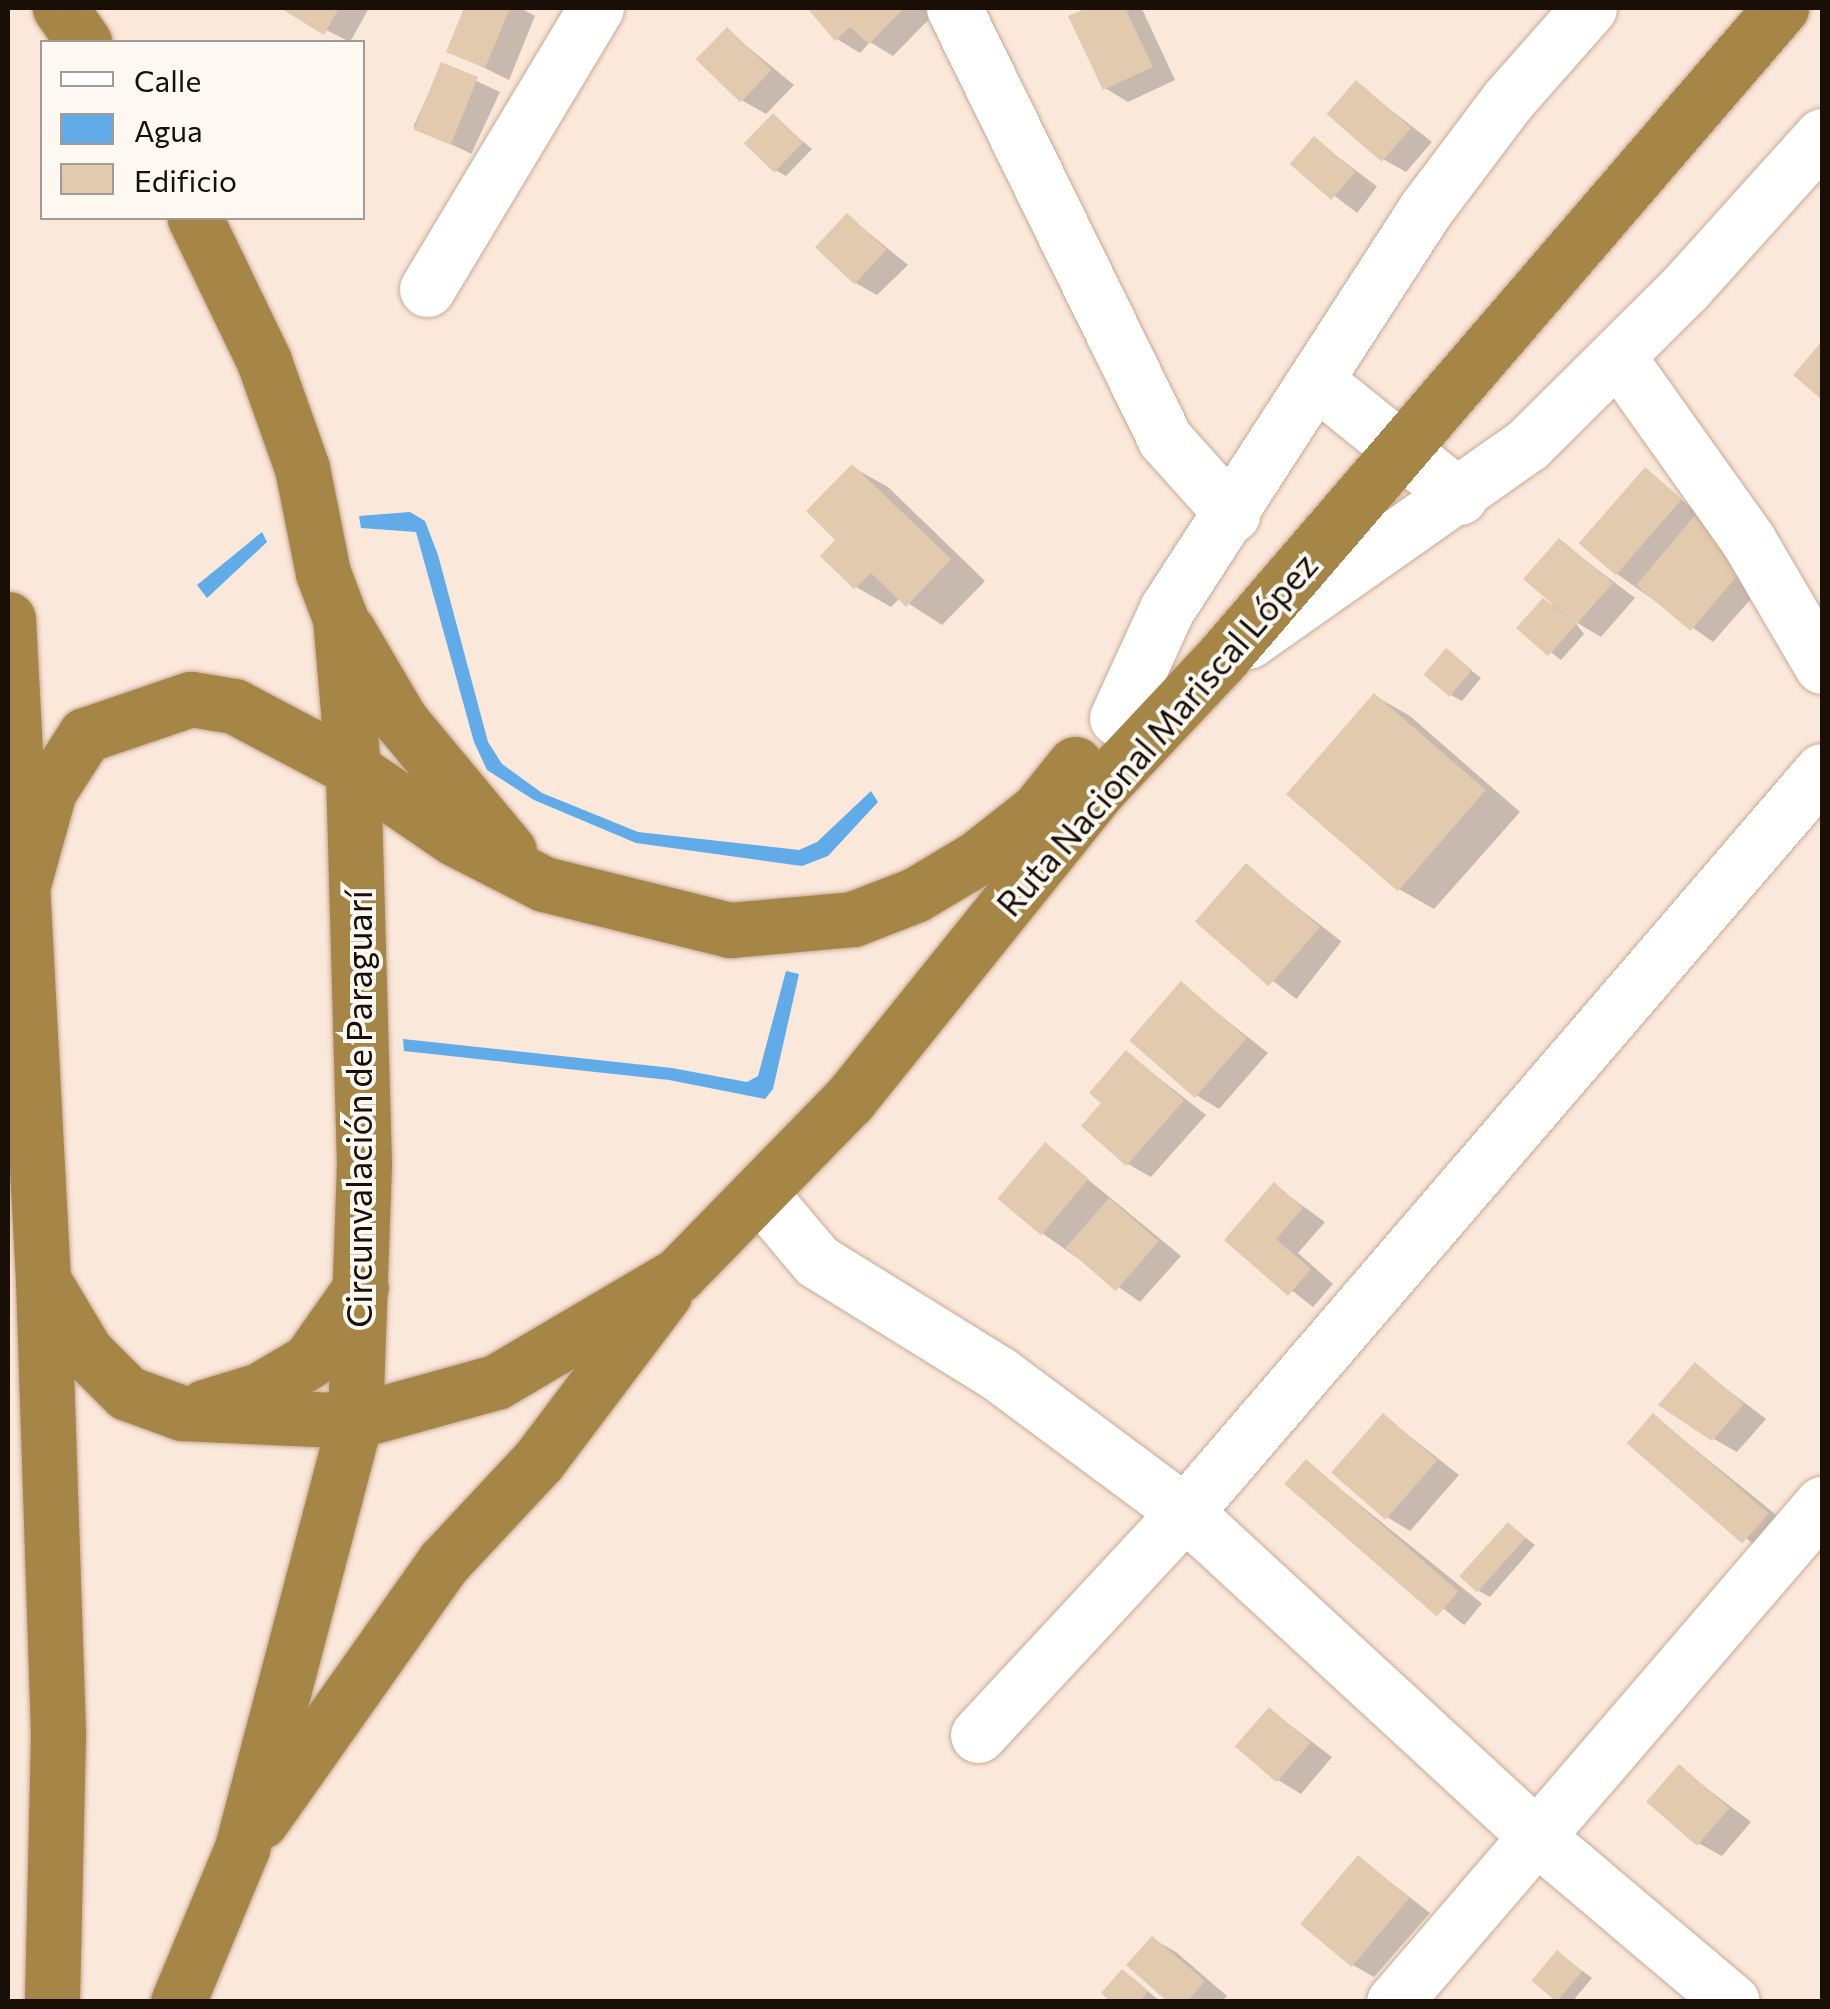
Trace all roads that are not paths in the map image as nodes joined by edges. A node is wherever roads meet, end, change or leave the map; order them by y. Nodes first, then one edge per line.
1 (596, 8) edge
2 (954, 8) edge
3 (1589, 8) edge
4 (1735, 8) edge
5 (1781, 8) edge
6 (1822, 136) edge
7 (196, 220) edge
8 (426, 289) dead end
9 (1618, 356) junction
10 (1315, 380) junction
11 (1390, 439) junction
12 (1460, 496) junction
13 (1232, 514) junction
14 (331, 596) junction
15 (8, 619) edge
16 (1221, 659) junction
17 (1822, 666) edge
18 (1116, 718) junction
19 (353, 769) junction
20 (1822, 771) edge
21 (23, 884) junction
22 (544, 884) junction
23 (762, 1196) junction
24 (678, 1276) junction
25 (43, 1280) junction
26 (360, 1287) junction
27 (182, 1413) junction
28 (356, 1421) junction
29 (1822, 1504) edge
30 (1185, 1512) junction
31 (978, 1736) dead end
32 (1537, 1837) junction
33 (242, 1848) junction
34 (52, 2002) edge
35 (178, 2002) edge
36 (1394, 2002) edge
37 (1732, 2002) edge

1 - 8 street
2 - 13 street
3 - 10 street
4 - 11 highway, Ruta Nacional Mariscal López
5 - 11 highway, Ruta Nacional Mariscal López
6 - 9 street
7 - 14 highway, Circunvalación de Paraguarí
9 - 12 street
9 - 17 street
10 - 11 street
10 - 13 street
11 - 12 street
11 - 16 highway, Ruta Nacional Mariscal López
11 - 18 highway, Ruta Nacional Mariscal López
12 - 16 street
13 - 18 street
14 - 19 highway, Circunvalación de Paraguarí
14 - 22 highway
15 - 21 highway
16 - 23 highway, Ruta Nacional Mariscal López
18 - 22 highway, Ruta Nacional Mariscal López
19 - 21 highway, Ruta Nacional Mariscal López
19 - 22 highway, Ruta Nacional Mariscal López
19 - 26 highway, Circunvalación de Paraguarí
20 - 30 street
21 - 25 highway
23 - 24 highway, Ruta Nacional Mariscal López
23 - 30 street
24 - 28 highway, Ruta Nacional Mariscal López
24 - 33 highway
25 - 27 highway, Ruta Nacional Mariscal López
25 - 34 highway
26 - 27 highway
26 - 28 highway, Circunvalación de Paraguarí
27 - 28 highway, Ruta Nacional Mariscal López
28 - 33 highway, Circunvalación de Paraguarí
29 - 32 street
30 - 31 street
30 - 32 street
32 - 36 street
32 - 37 street
33 - 35 highway, Circunvalación de Paraguarí

